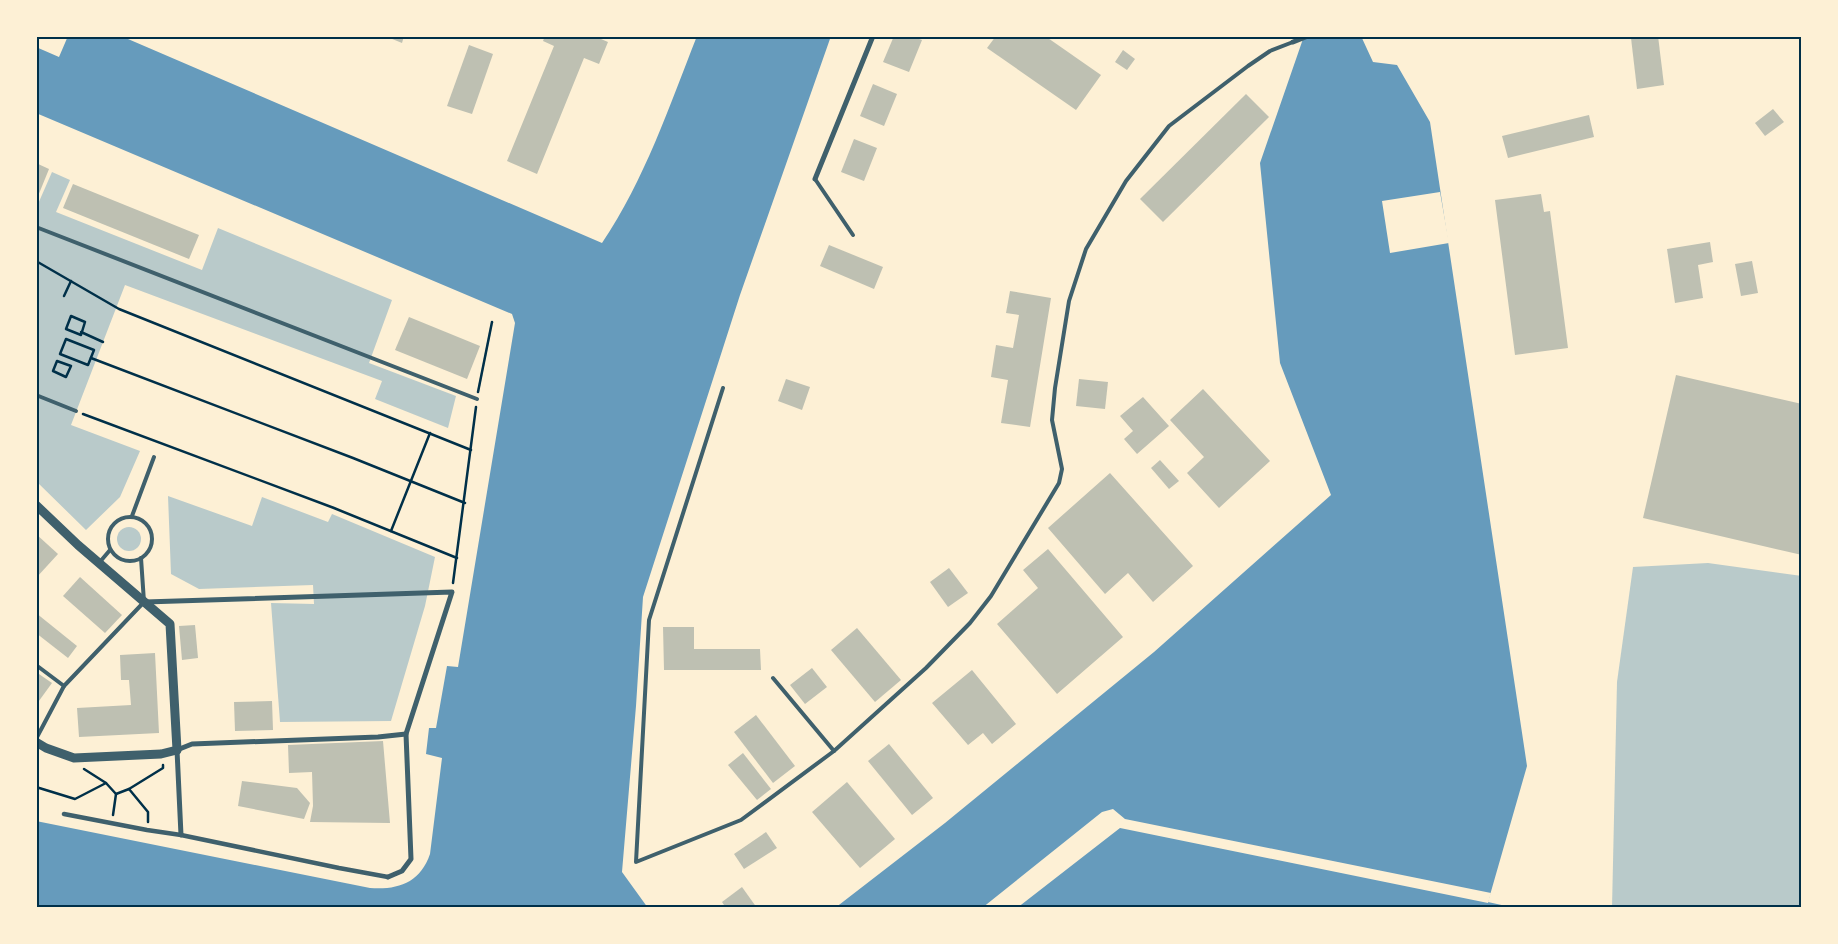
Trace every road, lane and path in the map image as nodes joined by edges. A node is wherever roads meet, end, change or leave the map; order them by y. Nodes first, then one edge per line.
1 (873, 36) edge
2 (1308, 36) edge
3 (1293, 42) joint
4 (815, 179) joint
5 (36, 227) edge
6 (853, 235) dead end
7 (36, 261) edge
8 (71, 281) junction
9 (64, 296) dead end
10 (492, 322) dead end
11 (81, 332) junction
12 (103, 342) dead end
13 (65, 356) junction
14 (91, 358) junction
15 (62, 363) junction
16 (723, 388) dead end
17 (36, 396) edge
18 (477, 399) junction
19 (76, 411) joint
20 (430, 433) junction
21 (471, 450) junction
22 (154, 457) dead end
23 (411, 482) junction
24 (464, 503) junction
25 (36, 506) edge
26 (132, 516) junction
27 (391, 531) junction
28 (152, 534) junction
29 (159, 534) dead end
30 (110, 550) junction
31 (141, 558) junction
32 (457, 558) junction
33 (99, 563) junction
34 (452, 592) junction
35 (144, 602) junction
36 (36, 665) edge
37 (773, 678) dead end
38 (64, 686) junction
39 (406, 734) junction
40 (36, 740) edge
41 (177, 750) junction
42 (834, 751) junction
43 (161, 754) junction
44 (74, 758) junction
45 (106, 783) junction
46 (36, 787) edge
47 (129, 789) junction
48 (116, 794) junction
49 (64, 814) dead end
50 (112, 824) junction
51 (147, 830) junction
52 (181, 835) junction
53 (388, 877) joint

1 - 4 street
2 - 3 street
3 - 42 lane
4 - 6 lane
5 - 18 lane
7 - 8 path
8 - 9 path
8 - 20 path
10 - 18 path
11 - 11 path
11 - 12 path
13 - 14 path
13 - 14 path
13 - 15 path
14 - 23 path
15 - 15 path
16 - 42 lane
17 - 19 lane
18 - 21 path
19 - 27 path
20 - 21 path
20 - 23 path
21 - 24 path
22 - 26 lane
23 - 24 path
23 - 27 path
24 - 32 path
25 - 33 street
26 - 28 lane
26 - 30 lane
27 - 32 path
28 - 29 lane
28 - 31 lane
30 - 31 lane
30 - 33 lane
31 - 35 lane
32 - 34 path
33 - 35 street
34 - 35 street
34 - 39 street
35 - 38 lane
35 - 41 street
36 - 38 lane
37 - 42 lane
38 - 40 lane
39 - 41 street
39 - 53 street
40 - 44 street
41 - 43 street
41 - 52 street
43 - 44 street
43 - 47 path
44 - 45 path
45 - 46 path
45 - 48 path
47 - 48 path
47 - 51 path
48 - 50 path
49 - 50 street
50 - 51 street
51 - 52 street
52 - 53 street

